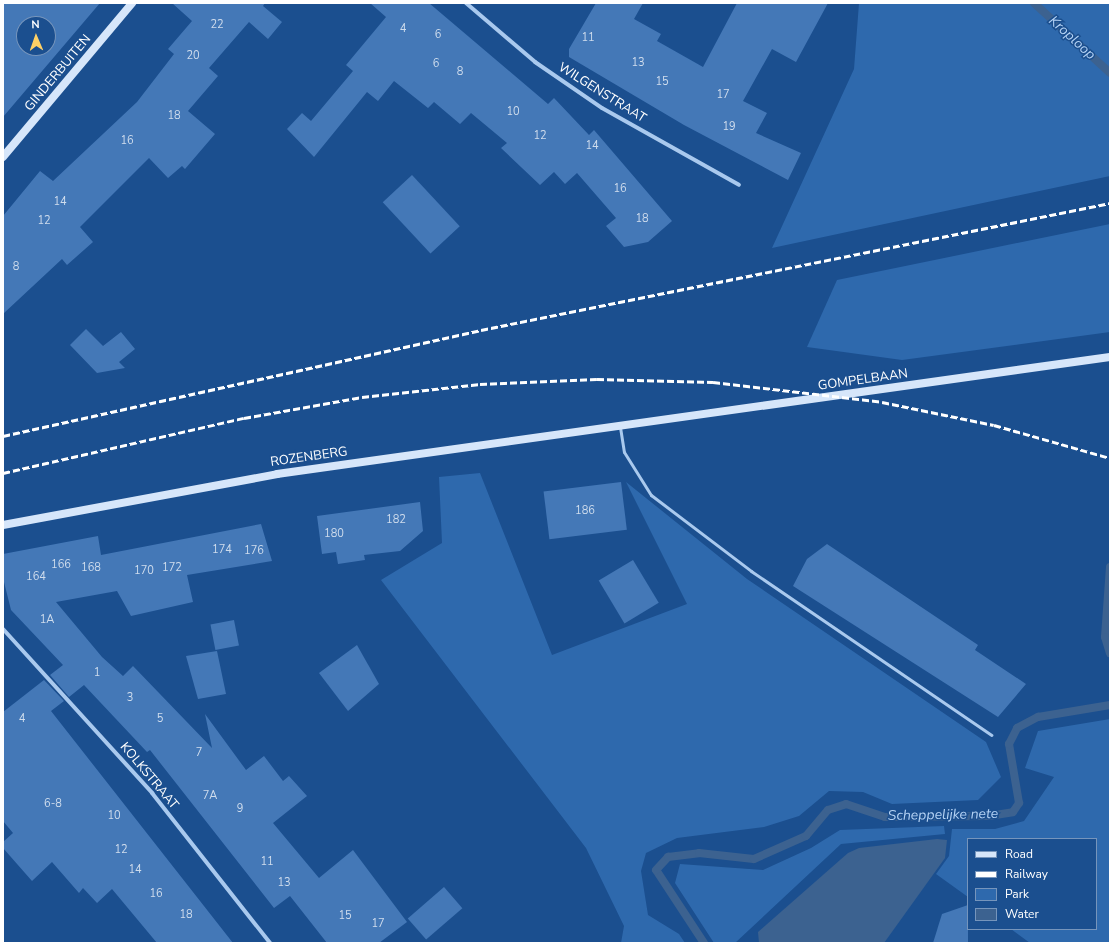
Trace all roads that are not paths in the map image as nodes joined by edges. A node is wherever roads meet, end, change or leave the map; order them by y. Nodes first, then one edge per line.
1 (132, 3) edge
2 (466, 3) edge
3 (3, 157) edge
4 (739, 184) dead end
5 (1110, 356) edge
6 (620, 427) junction
7 (3, 525) edge
8 (3, 630) edge
9 (991, 735) dead end
10 (270, 943) edge

1 - 3 street, GINDERBUITEN
2 - 4 street, WILGENSTRAAT
5 - 6 street, GOMPELBAAN
6 - 7 street, ROZENBERG
6 - 9 lane
8 - 10 street, KOLKSTRAAT

